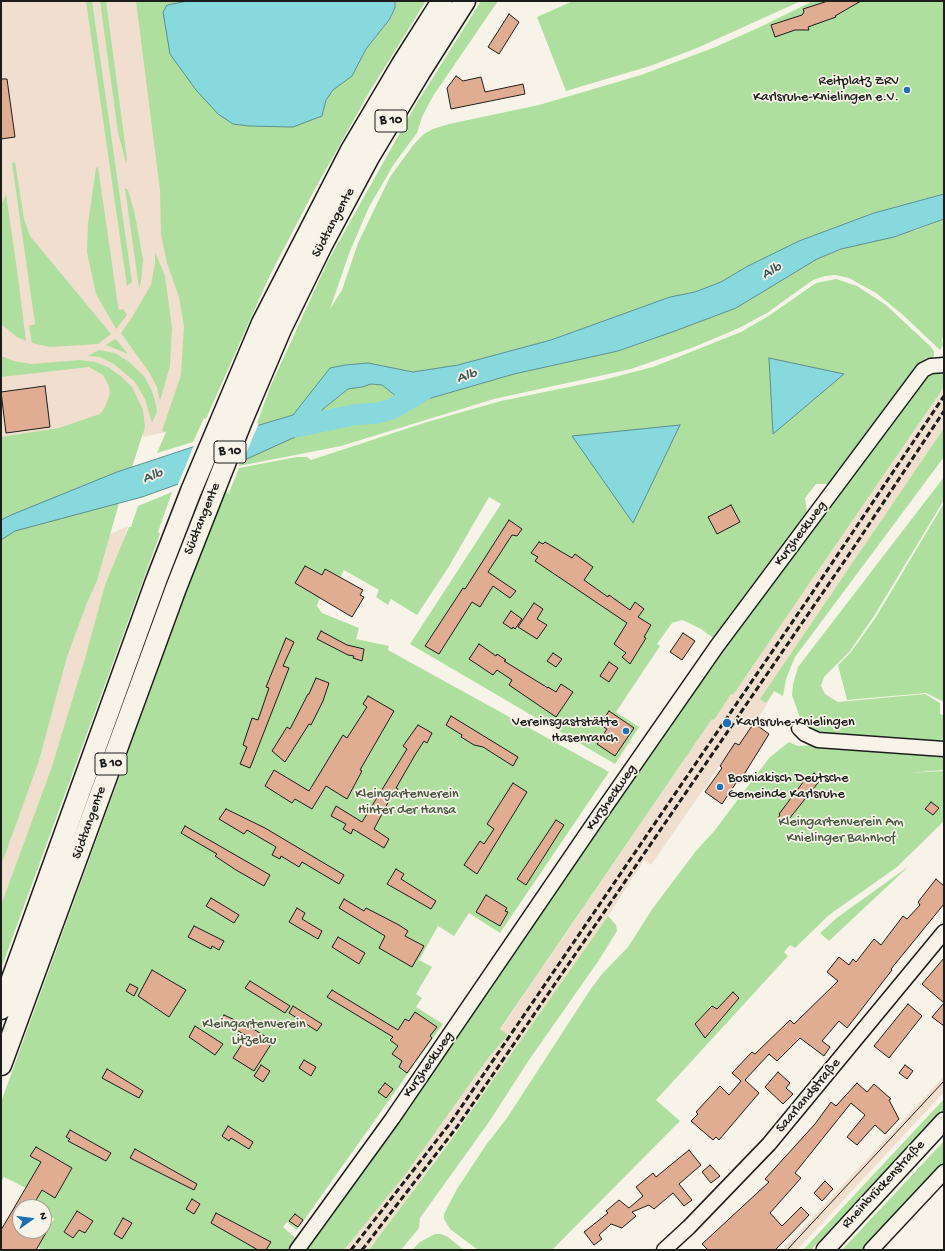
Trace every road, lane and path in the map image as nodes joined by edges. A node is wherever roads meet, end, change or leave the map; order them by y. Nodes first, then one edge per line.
1 (442, 1) edge
2 (465, 1) edge
3 (944, 365) edge
4 (799, 728) dead end
5 (944, 749) edge
6 (944, 932) edge
7 (1, 1009) edge
8 (1, 1065) edge
9 (944, 1120) edge
10 (944, 1172) edge
11 (297, 1250) edge
12 (664, 1250) edge
13 (824, 1250) edge
14 (871, 1250) edge

1 - 7 highway, Südtangente / B 10
2 - 8 highway, Südtangente / B 10
3 - 11 street, Kurzheckweg
4 - 5 street
6 - 12 street, Saarlandstraße
9 - 13 main road, Rheinbrückenstraße
10 - 14 street

